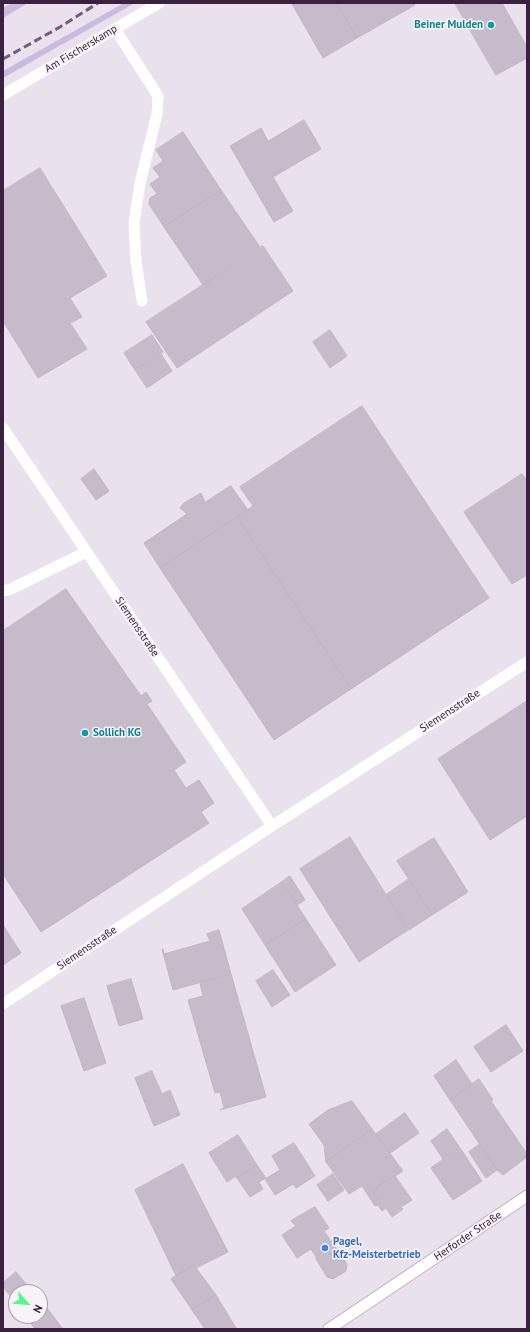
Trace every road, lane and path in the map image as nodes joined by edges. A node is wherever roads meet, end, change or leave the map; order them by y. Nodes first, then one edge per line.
1 (159, 3) edge
2 (115, 29) junction
3 (3, 96) edge
4 (142, 301) dead end
5 (3, 428) edge
6 (86, 552) junction
7 (3, 591) edge
8 (527, 662) edge
9 (272, 826) junction
10 (3, 1004) edge
11 (527, 1196) edge
12 (329, 1329) edge

1 - 2 street, Am Fischerskamp
2 - 3 street, Am Fischerskamp
2 - 4 street
5 - 6 street, Siemensstraße
6 - 7 street
6 - 9 street, Siemensstraße
8 - 9 street, Siemensstraße
9 - 10 street, Siemensstraße
11 - 12 street, Herforder Straße

